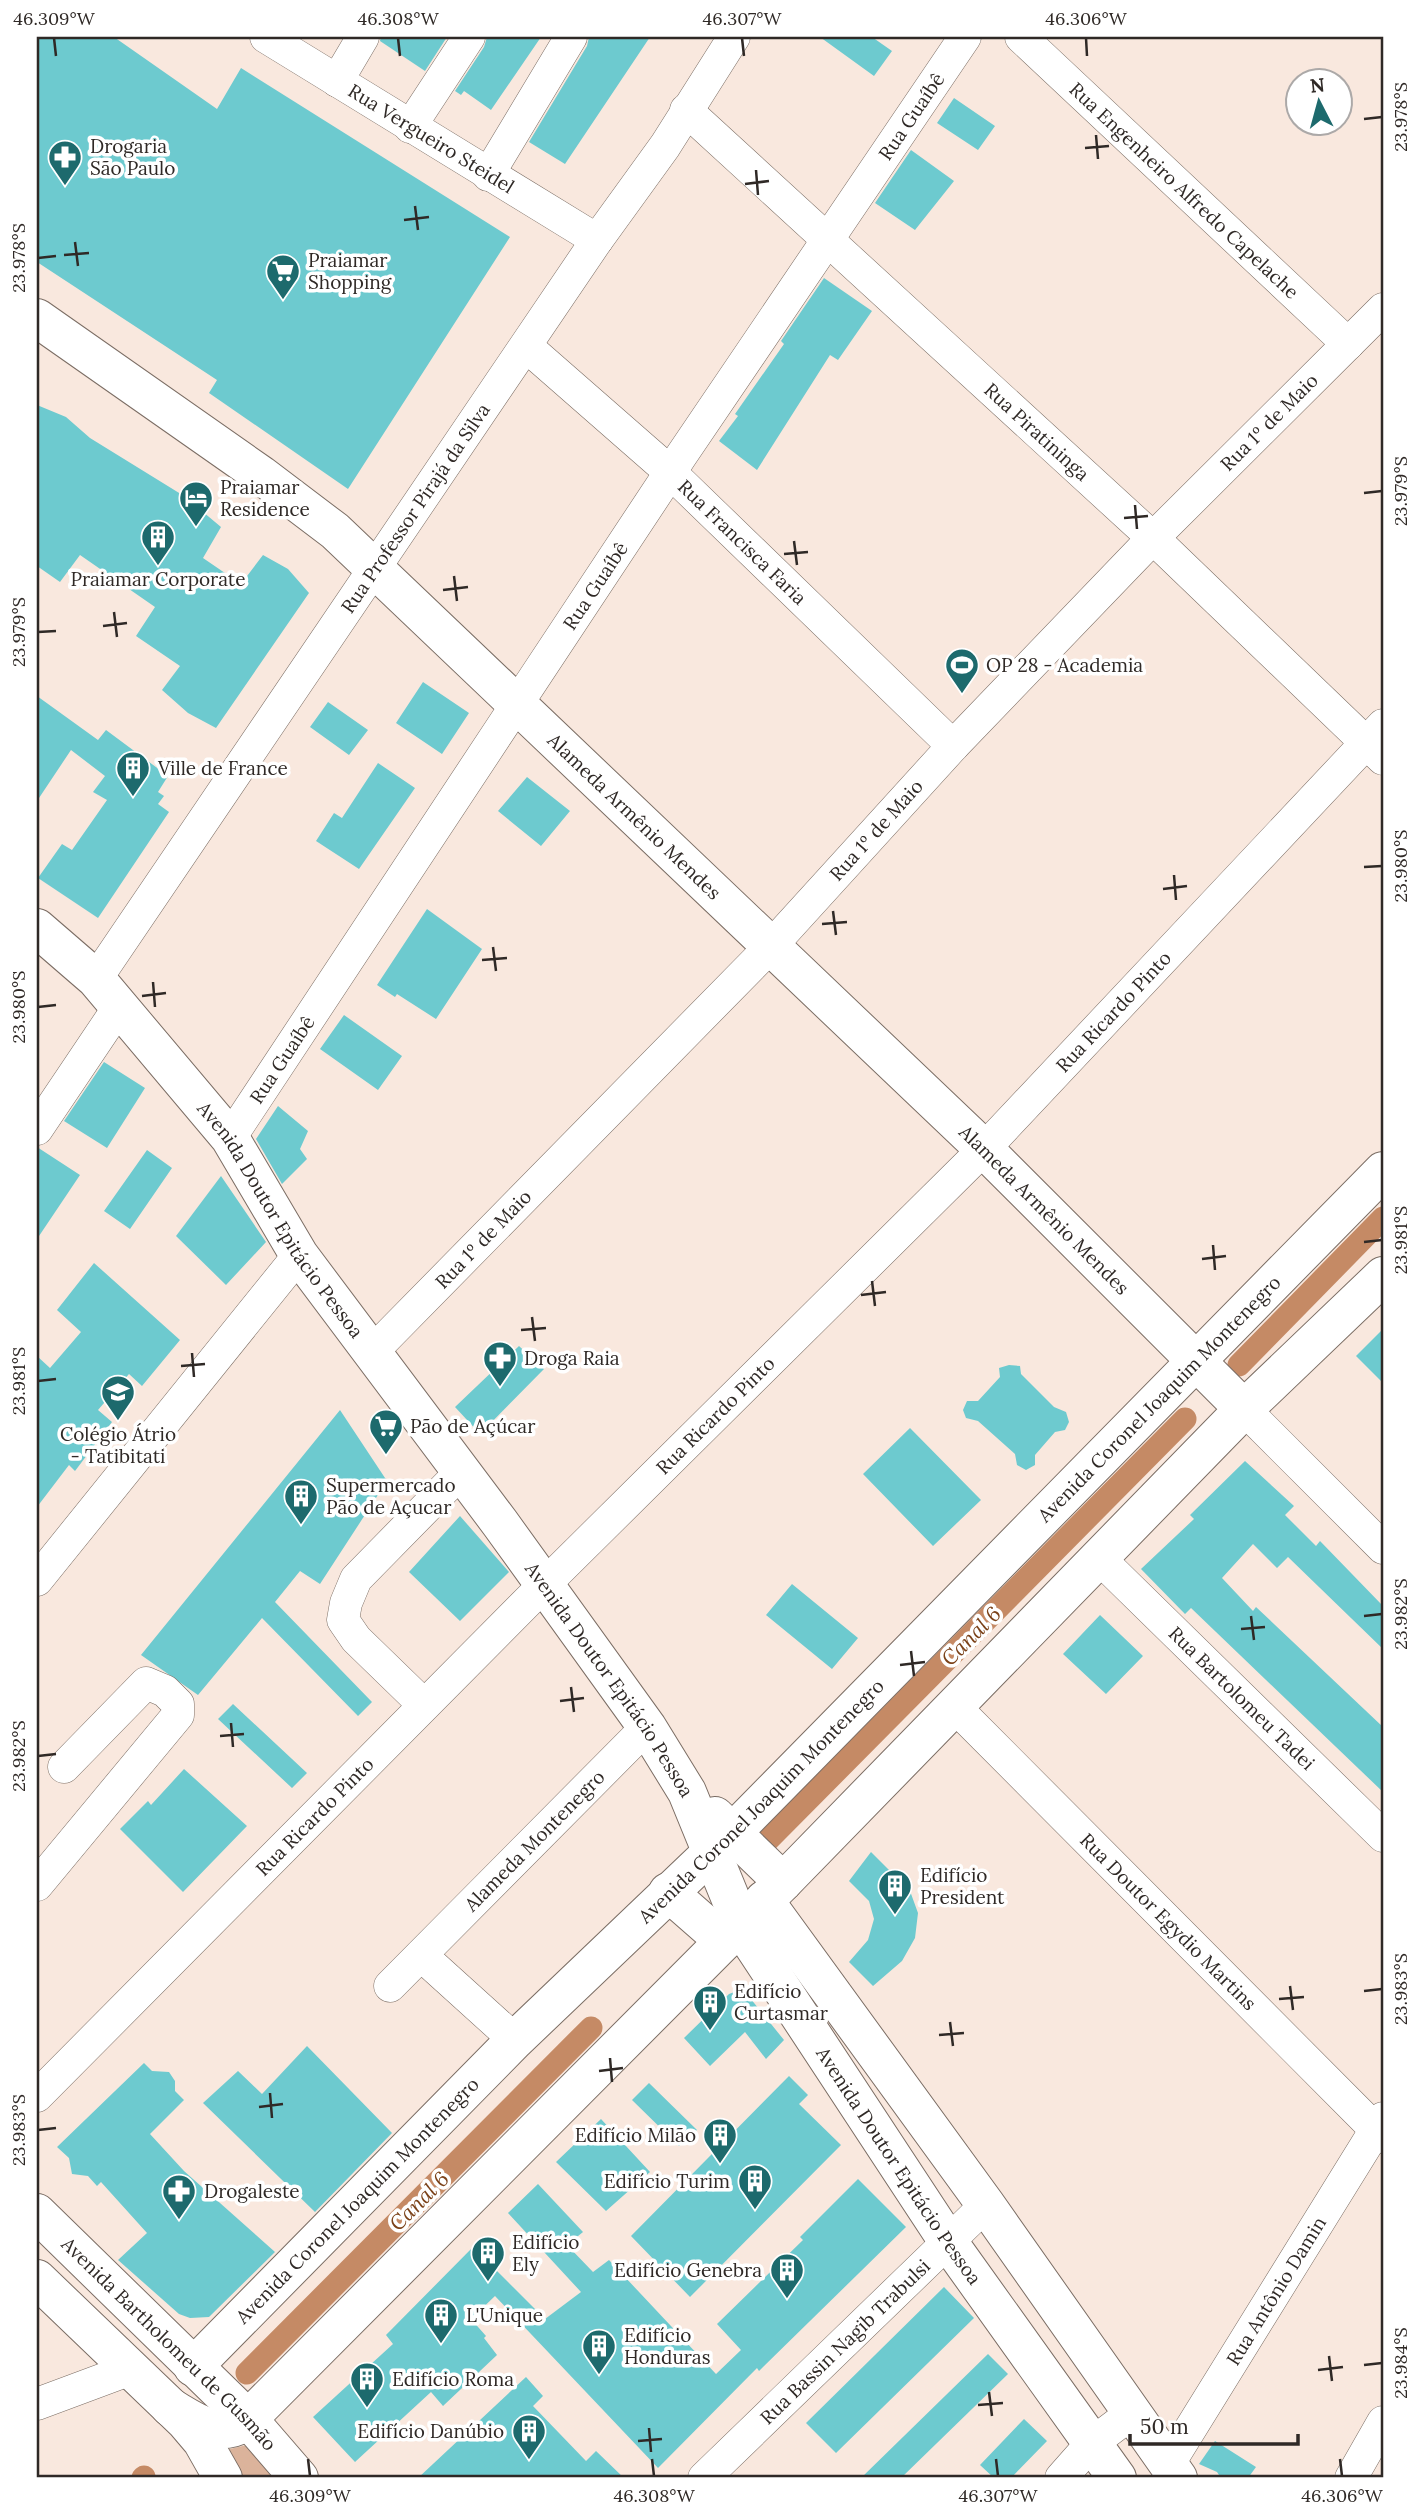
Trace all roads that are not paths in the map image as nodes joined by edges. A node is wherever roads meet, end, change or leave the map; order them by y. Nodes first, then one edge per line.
1 (266, 37) edge
2 (363, 37) edge
3 (469, 37) edge
4 (571, 37) edge
5 (734, 37) edge
6 (965, 37) edge
7 (1021, 37) edge
8 (337, 82) junction
9 (686, 110) junction
10 (410, 127) junction
11 (488, 175) junction
12 (827, 238) junction
13 (597, 240) junction
14 (1383, 309) edge
15 (37, 318) edge
16 (1348, 344) junction
17 (526, 346) junction
18 (670, 472) junction
19 (1153, 538) junction
20 (376, 569) junction
21 (516, 704) junction
22 (1377, 742) edge
23 (953, 746) junction
24 (37, 928) edge
25 (772, 945) junction
26 (107, 993) junction
27 (37, 1129) edge
28 (230, 1138) junction
29 (984, 1149) junction
30 (1383, 1171) edge
31 (299, 1255) junction
32 (1383, 1276) edge
33 (371, 1353) junction
34 (1222, 1387) junction
35 (461, 1472) junction
36 (1383, 1548) edge
37 (1099, 1558) junction
38 (37, 1580) edge
39 (545, 1584) junction
40 (424, 1705) junction
41 (954, 1706) junction
42 (647, 1727) junction
43 (64, 1768) dead end
44 (1383, 1836) edge
45 (723, 1841) junction
46 (37, 1885) edge
47 (668, 1892) junction
48 (747, 1908) junction
49 (421, 1955) junction
50 (390, 1986) dead end
51 (514, 2040) junction
52 (37, 2096) edge
53 (1381, 2128) edge
54 (986, 2206) junction
55 (37, 2213) edge
56 (949, 2243) junction
57 (37, 2279) edge
58 (193, 2367) junction
59 (131, 2369) junction
60 (37, 2404) edge
61 (1132, 2413) junction
62 (1383, 2422) edge
63 (221, 2430) junction
64 (1091, 2444) junction
65 (1173, 2472) edge
66 (223, 2478) edge
67 (299, 2478) edge
68 (704, 2478) edge
69 (1061, 2478) edge
70 (1116, 2478) edge
71 (1351, 2478) edge

1 - 8 street, Rua Vergueiro Steidel
2 - 8 street
3 - 10 street
4 - 11 street
5 - 9 street, Rua Professor Pirajá da Silva
6 - 12 street, Rua Guaíbê
7 - 16 street, Rua Engenheiro Alfredo Capelache
8 - 10 street, Rua Vergueiro Steidel
9 - 12 street, Rua Piratininga
9 - 13 street, Rua Professor Pirajá da Silva
10 - 11 street, Rua Vergueiro Steidel
11 - 13 street, Rua Vergueiro Steidel
12 - 18 street, Rua Guaíbê
12 - 19 street, Rua Piratininga
13 - 17 street, Rua Professor Pirajá da Silva
14 - 16 street, Rua 1º de Maio
15 - 20 main road, Alameda Armênio Mendes
16 - 19 street, Rua 1º de Maio
17 - 18 street, Rua Francisca Faria
17 - 20 street, Rua Professor Pirajá da Silva
18 - 21 street, Rua Guaíbê
18 - 23 street, Rua Francisca Faria
19 - 22 street, Rua Piratininga
19 - 23 street, Rua 1º de Maio
20 - 21 main road, Alameda Armênio Mendes
20 - 26 street, Rua Professor Pirajá da Silva
21 - 25 main road, Alameda Armênio Mendes
21 - 28 street, Rua Guaíbê
22 - 29 street, Rua Ricardo Pinto
23 - 25 street, Rua 1º de Maio
24 - 26 main road, Avenida Doutor Epitácio Pessoa
25 - 29 main road, Alameda Armênio Mendes
25 - 33 street, Rua 1º de Maio
26 - 27 street, Rua Professor Pirajá da Silva
26 - 28 main road, Avenida Doutor Epitácio Pessoa
28 - 31 main road, Avenida Doutor Epitácio Pessoa
29 - 34 main road, Alameda Armênio Mendes
29 - 39 street, Rua Ricardo Pinto
30 - 34 main road, Avenida Coronel Joaquim Montenegro
31 - 33 main road, Avenida Doutor Epitácio Pessoa
31 - 38 street
32 - 34 main road, Avenida Coronel Joaquim Montenegro
33 - 35 main road, Avenida Doutor Epitácio Pessoa
34 - 36 street
34 - 37 main road, Avenida Coronel Joaquim Montenegro
34 - 45 main road, Avenida Coronel Joaquim Montenegro
35 - 39 main road, Avenida Doutor Epitácio Pessoa
35 - 40 street
37 - 41 main road, Avenida Coronel Joaquim Montenegro
37 - 44 street, Rua Bartolomeu Tadei
39 - 40 street, Rua Ricardo Pinto
39 - 42 main road, Avenida Doutor Epitácio Pessoa
40 - 52 street, Rua Ricardo Pinto
41 - 48 main road, Avenida Coronel Joaquim Montenegro
41 - 53 street, Rua Doutor Egydio Martins
42 - 45 main road, Avenida Doutor Epitácio Pessoa
42 - 49 street, Alameda Montenegro
43 - 46 street
45 - 47 main road, Avenida Coronel Joaquim Montenegro
45 - 48 main road, Avenida Doutor Epitácio Pessoa
45 - 48 main road
47 - 48 main road
47 - 51 main road, Avenida Coronel Joaquim Montenegro
48 - 54 main road, Avenida Doutor Epitácio Pessoa
48 - 56 main road, Avenida Doutor Epitácio Pessoa
48 - 63 main road, Avenida Coronel Joaquim Montenegro
49 - 50 street, Alameda Montenegro
49 - 51 street
51 - 58 main road, Avenida Coronel Joaquim Montenegro
53 - 65 street, Rua Antônio Damin
54 - 56 street, Rua Bassin Nagib Trabulsi
54 - 61 main road, Avenida Doutor Epitácio Pessoa
55 - 58 main road, Avenida Bartholomeu de Gusmão
56 - 64 main road, Avenida Doutor Epitácio Pessoa
56 - 68 street, Rua Bassin Nagib Trabulsi
57 - 59 main road
58 - 63 main road, Avenida Bartholomeu de Gusmão
59 - 60 street
59 - 63 main road
61 - 64 street
61 - 65 main road, Avenida Doutor Epitácio Pessoa
62 - 71 street
63 - 66 main road, Avenida Bartholomeu de Gusmão
63 - 67 main road, Avenida Bartholomeu de Gusmão
64 - 69 street
64 - 70 main road, Avenida Doutor Epitácio Pessoa

